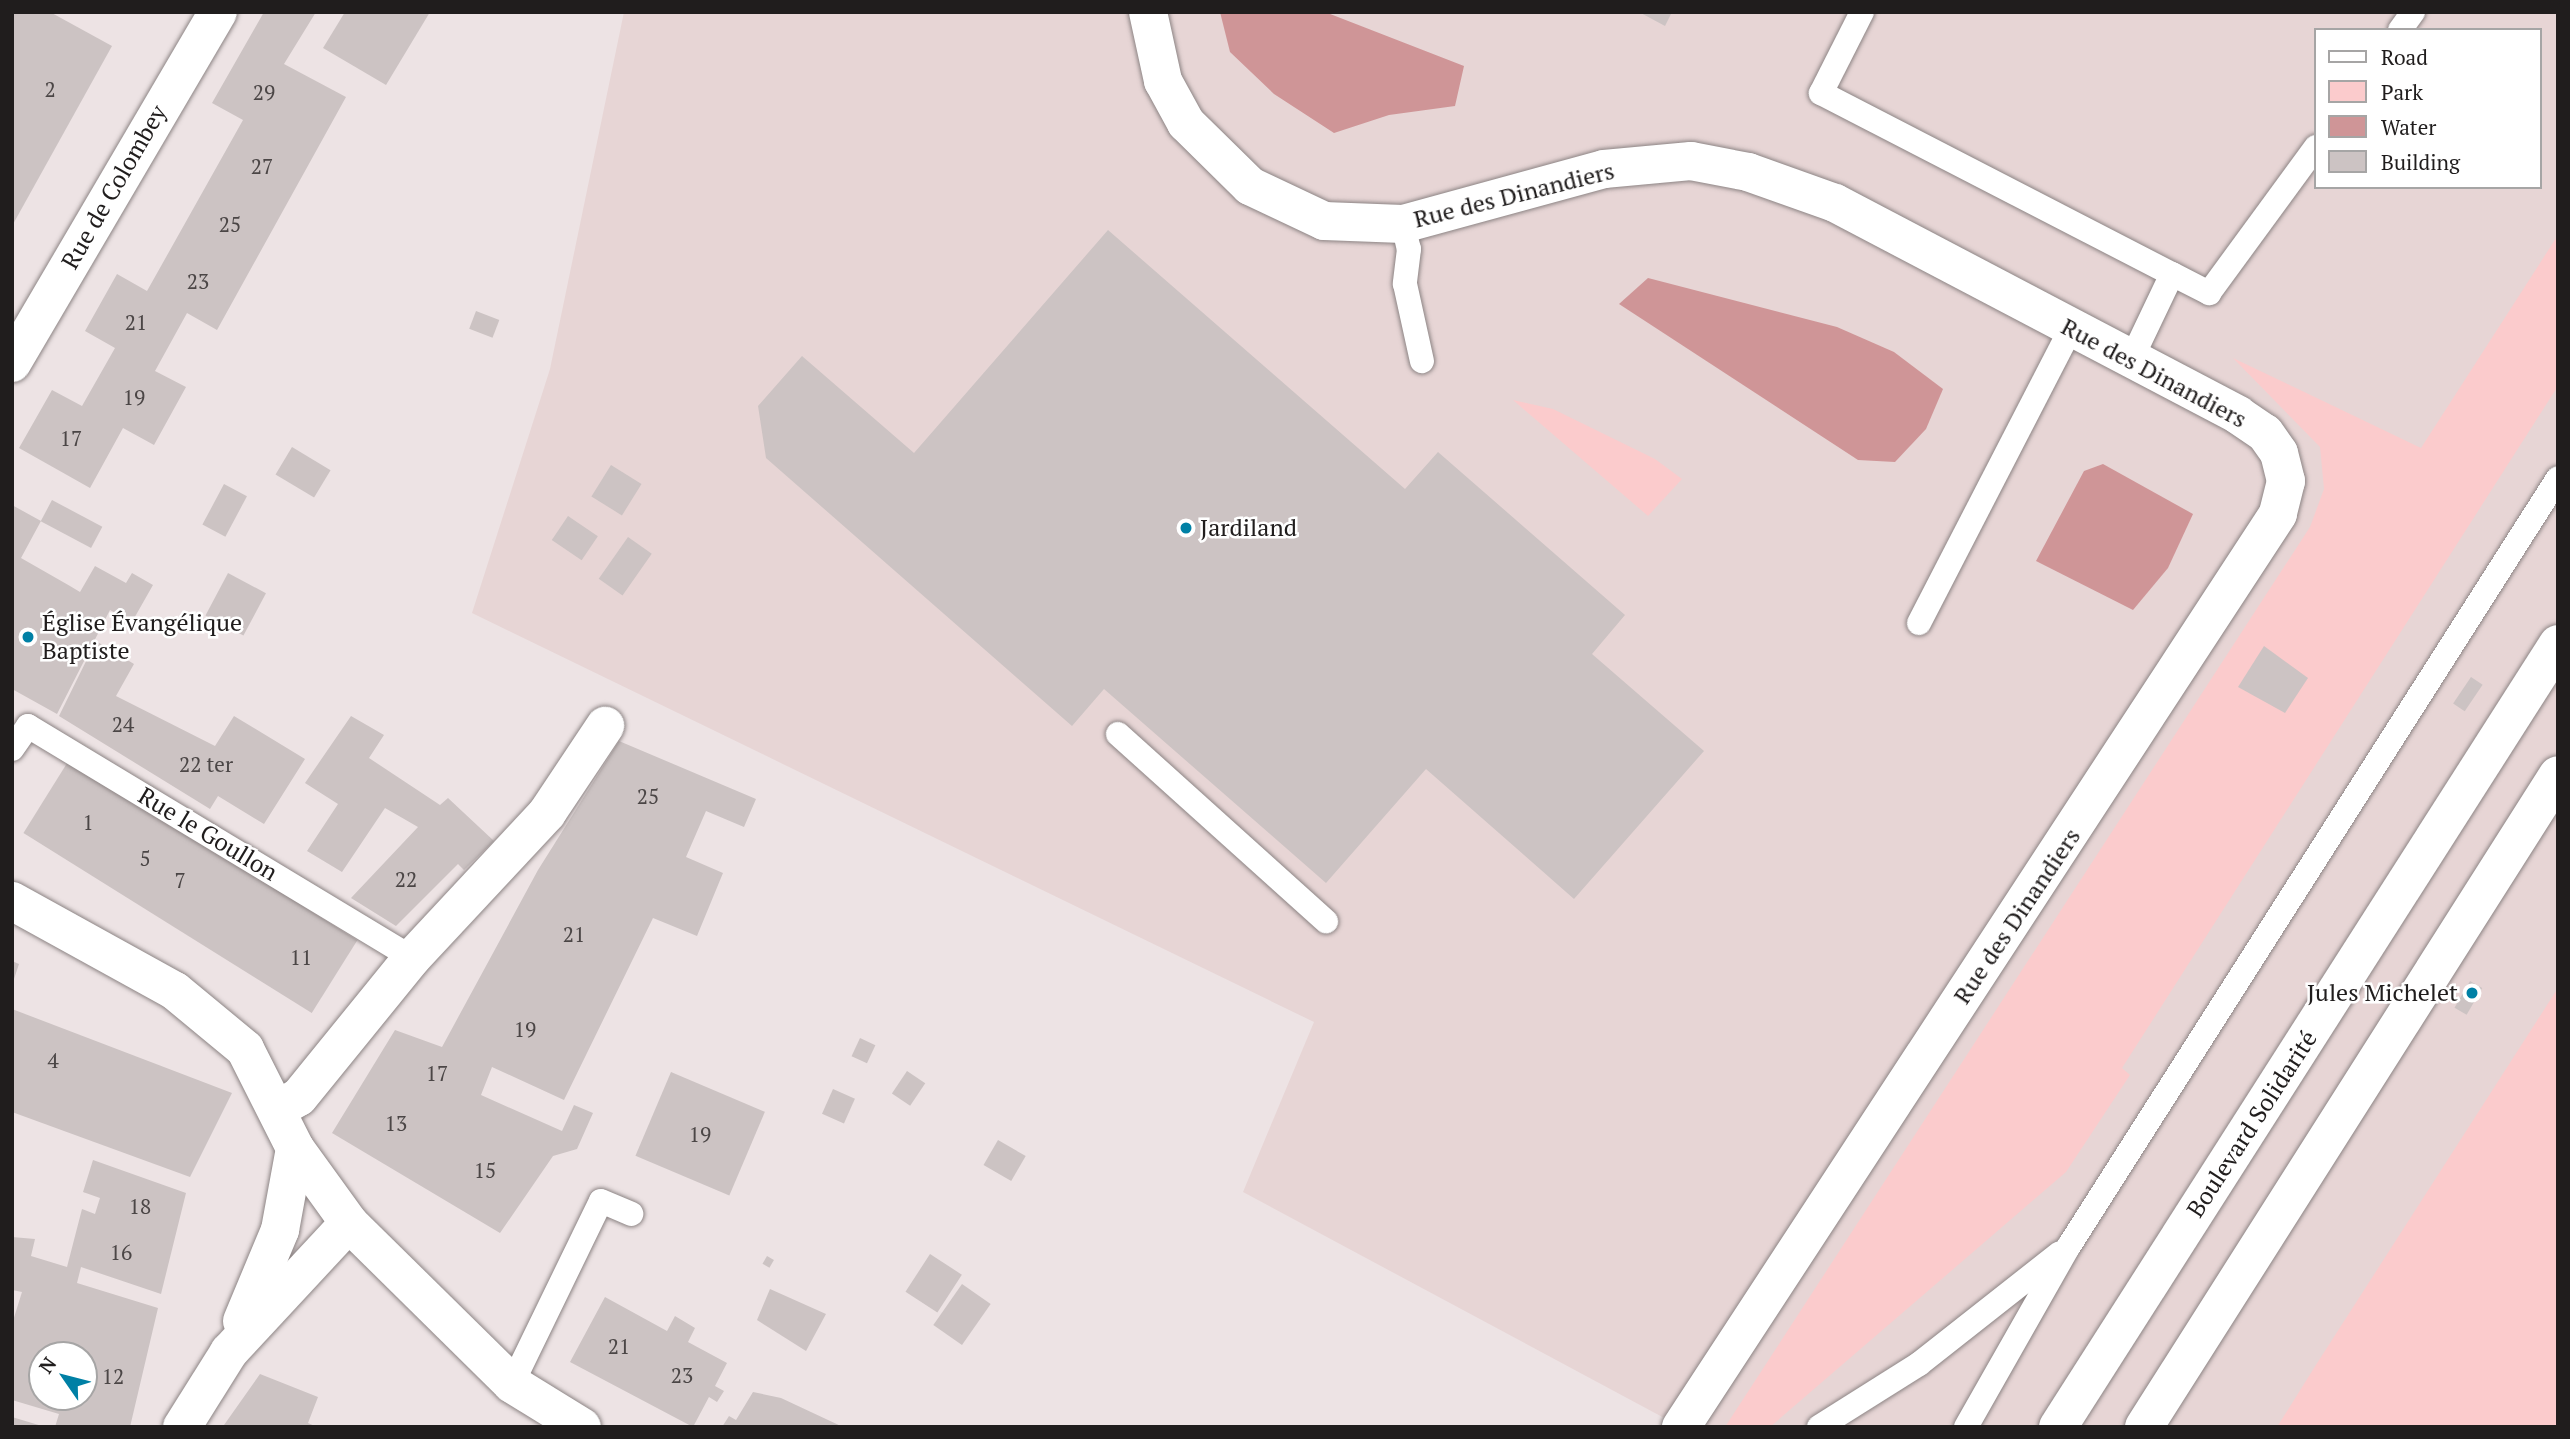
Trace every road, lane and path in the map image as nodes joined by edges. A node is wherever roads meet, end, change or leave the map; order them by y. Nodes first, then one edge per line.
1 (218, 12) edge
2 (1148, 12) edge
3 (1862, 12) edge
4 (2413, 12) edge
5 (2401, 28) edge
6 (2314, 150) edge
7 (1402, 223) junction
8 (2172, 274) junction
9 (2071, 328) junction
10 (2131, 360) junction
11 (1422, 361) dead end
12 (12, 363) edge
13 (2558, 478) edge
14 (1919, 623) dead end
15 (2558, 644) edge
16 (605, 726) dead end
17 (1118, 734) dead end
18 (12, 749) edge
19 (2558, 775) edge
20 (12, 901) edge
21 (1326, 921) dead end
22 (412, 958) junction
23 (278, 1109) junction
24 (295, 1149) junction
25 (631, 1214) dead end
26 (349, 1223) junction
27 (2069, 1246) junction
28 (229, 1352) junction
29 (512, 1384) junction
30 (182, 1427) edge
31 (582, 1427) edge
32 (1681, 1427) edge
33 (1819, 1427) edge
34 (1966, 1427) edge
35 (2059, 1427) edge
36 (2144, 1427) edge

1 - 12 street, Rue de Colombey
2 - 7 street, Rue des Dinandiers
3 - 8 lane
4 - 5 lane
6 - 8 lane
7 - 9 street, Rue des Dinandiers
7 - 11 lane
8 - 10 lane
9 - 10 street, Rue des Dinandiers
9 - 14 lane
10 - 32 street, Rue des Dinandiers
13 - 27 lane
15 - 35 street, Boulevard Solidarité
16 - 22 street
17 - 21 lane
18 - 22 lane, Rue le Goullon
19 - 36 street
20 - 23 street
22 - 23 street
23 - 24 street
24 - 26 street
24 - 28 street
25 - 29 lane
26 - 28 street
26 - 29 street
27 - 33 lane
27 - 34 lane
28 - 30 street
29 - 31 street

